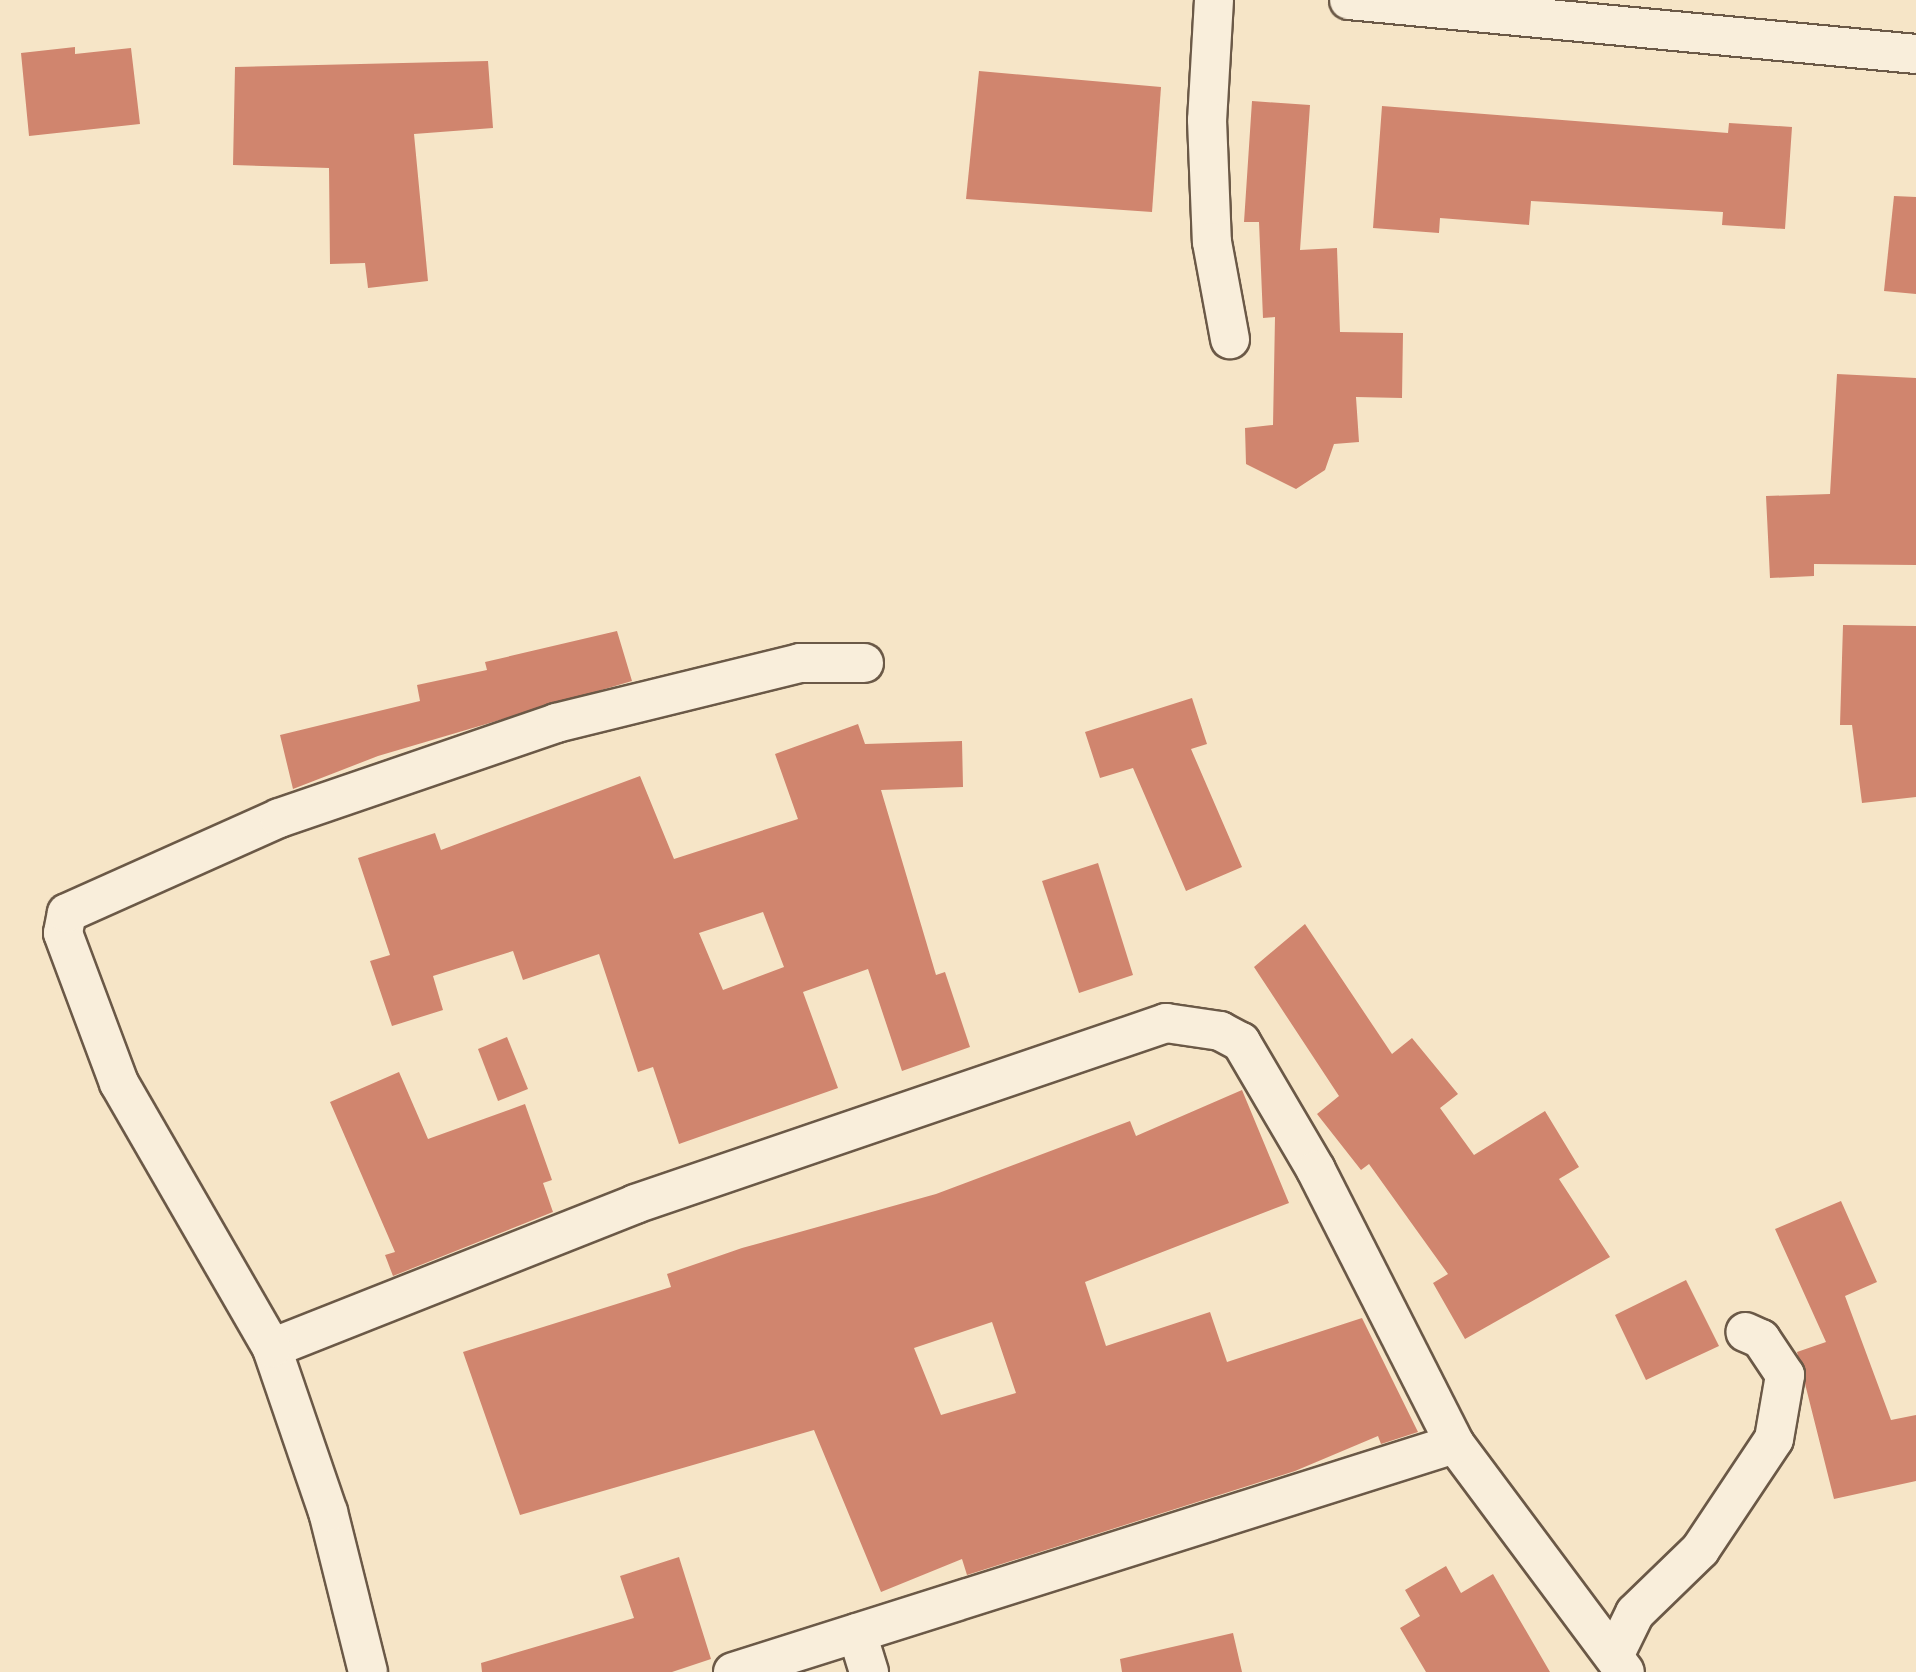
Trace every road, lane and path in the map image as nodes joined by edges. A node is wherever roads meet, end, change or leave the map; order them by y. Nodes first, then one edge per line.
1 (1214, 0) edge
2 (1350, 0) edge
3 (1916, 54) edge
4 (1230, 340) dead end
5 (864, 662) dead end
6 (1745, 1332) dead end
7 (272, 1348) junction
8 (1455, 1444) junction
9 (857, 1633) junction
10 (1620, 1664) edge
11 (368, 1672) edge
12 (734, 1672) edge
13 (869, 1672) edge

1 - 4 street
2 - 3 street
5 - 7 street
6 - 10 street
7 - 8 street
7 - 11 street
8 - 9 street
8 - 10 street
9 - 12 street
9 - 13 street

